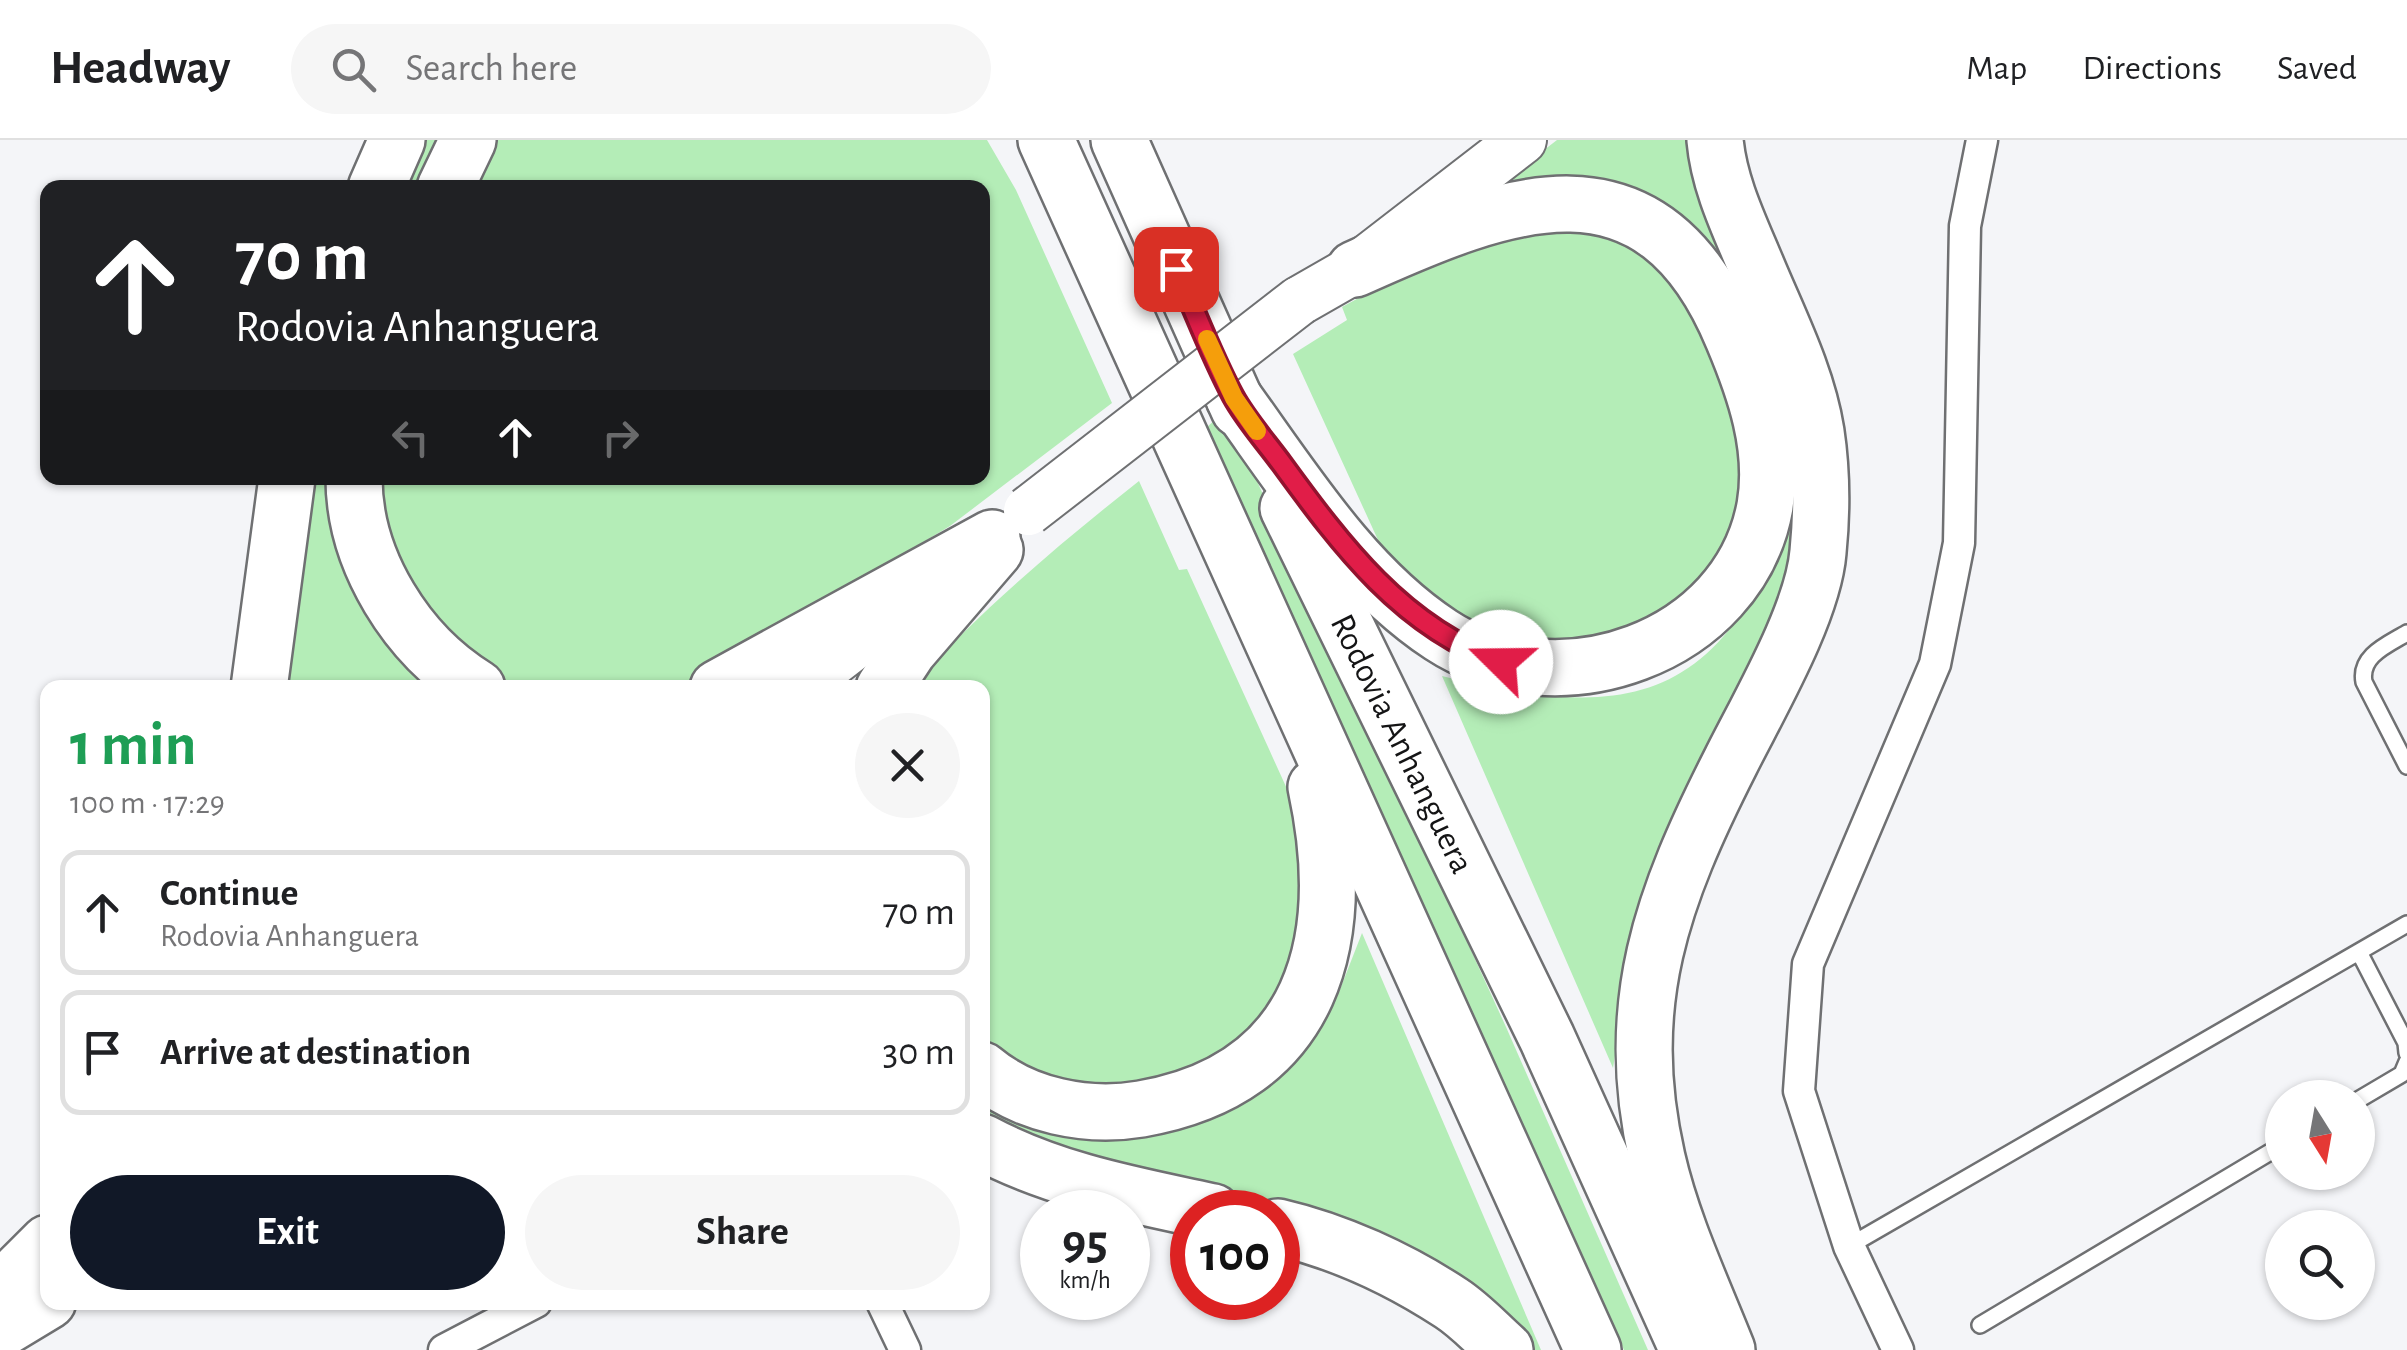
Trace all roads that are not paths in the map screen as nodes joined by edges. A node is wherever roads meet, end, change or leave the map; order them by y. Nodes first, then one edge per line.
1 (397, 140) edge
2 (468, 140) edge
3 (1006, 140) edge
4 (1046, 140) edge
5 (1119, 140) edge
6 (1490, 140) edge
7 (1522, 140) edge
8 (1714, 140) edge
9 (1982, 140) edge
10 (380, 180) edge
11 (449, 180) edge
12 (1355, 269) junction
13 (1299, 301) junction
14 (1132, 331) junction
15 (1234, 398) junction
16 (286, 485) edge
17 (355, 485) edge
18 (1010, 524) junction
19 (2407, 632) edge
20 (259, 680) edge
21 (466, 680) edge
22 (737, 680) edge
23 (809, 680) edge
24 (889, 680) edge
25 (1298, 701) junction
26 (2407, 766) edge
27 (2407, 924) edge
28 (2359, 952) junction
29 (2407, 1053) edge
30 (2407, 1062) edge
31 (990, 1076) edge
32 (2375, 1090) edge
33 (990, 1146) edge
34 (2265, 1155) edge
35 (1170, 1202) edge
36 (1300, 1232) edge
37 (1849, 1246) junction
38 (40, 1251) edge
39 (40, 1285) edge
40 (0, 1292) edge
41 (40, 1306) edge
42 (525, 1310) edge
43 (886, 1310) edge
44 (0, 1316) edge
45 (1980, 1325) dead end
46 (0, 1330) edge
47 (482, 1342) edge
48 (444, 1350) edge
49 (906, 1350) edge
50 (1505, 1350) edge
51 (1593, 1350) edge
52 (1688, 1350) edge
53 (1727, 1350) edge
54 (1898, 1350) edge

1 - 10 highway
2 - 11 highway
3 - 14 highway
4 - 14 highway
5 - 15 highway, Rodovia Anhanguera
6 - 13 main road
7 - 12 main road
8 - 53 highway
9 - 37 street
12 - 13 main road
12 - 15 highway
13 - 18 main road, bridge
14 - 25 highway
15 - 52 highway, Rodovia Anhanguera
16 - 20 highway
17 - 21 highway
18 - 22 highway
18 - 23 main road
18 - 24 highway
19 - 26 lane
25 - 31 highway
25 - 51 highway
27 - 28 lane
28 - 29 lane
28 - 37 lane
30 - 32 lane
33 - 35 highway
34 - 45 lane
36 - 50 highway
37 - 54 street
38 - 40 highway
39 - 44 main road
41 - 46 highway
42 - 47 street
43 - 49 street
47 - 48 street

